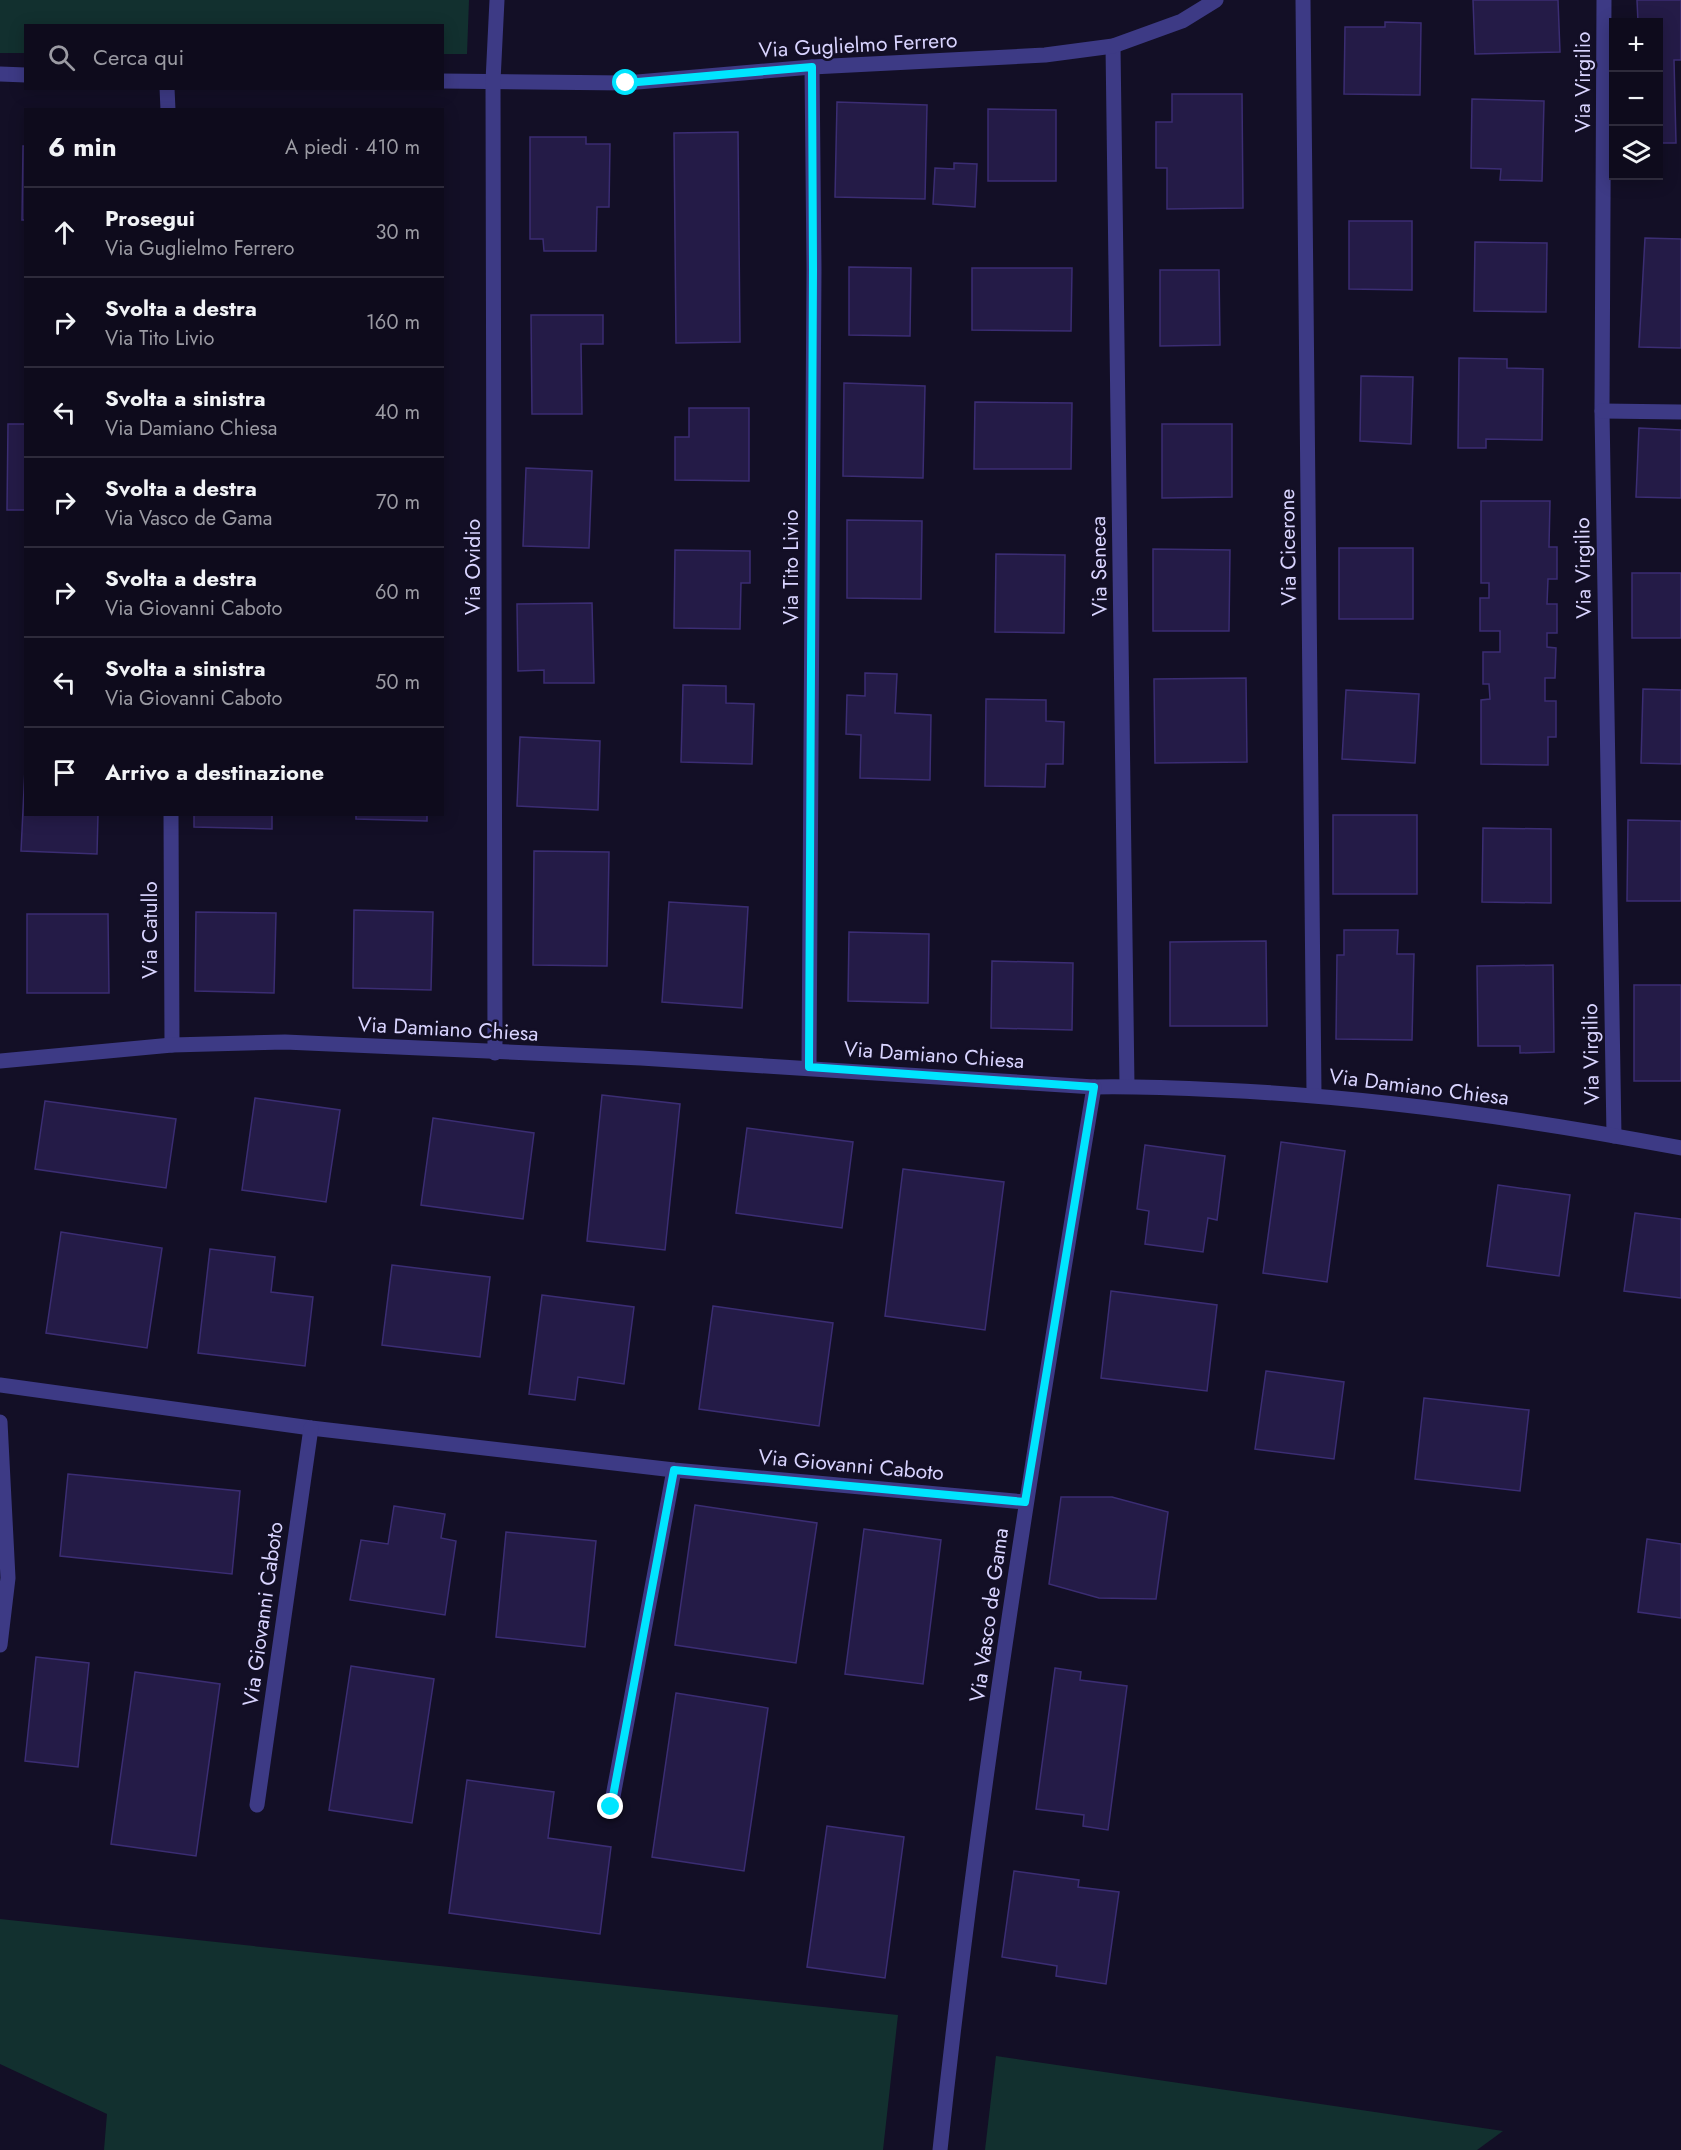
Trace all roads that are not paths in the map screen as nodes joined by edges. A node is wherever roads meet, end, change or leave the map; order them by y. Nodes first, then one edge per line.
1 (497, 0) edge
2 (1216, 0) edge
3 (1303, 0) edge
4 (1604, 0) edge
5 (1113, 46) junction
6 (812, 67) junction
7 (0, 74) edge
8 (24, 75) edge
9 (444, 81) edge
10 (493, 81) junction
11 (167, 90) edge
12 (168, 108) edge
13 (1602, 411) junction
14 (1681, 412) edge
15 (171, 816) edge
16 (172, 1045) junction
17 (495, 1053) junction
18 (0, 1061) edge
19 (809, 1067) junction
20 (1127, 1086) junction
21 (1094, 1087) junction
22 (1314, 1094) junction
23 (1614, 1136) junction
24 (1681, 1149) edge
25 (0, 1385) edge
26 (0, 1422) edge
27 (311, 1428) junction
28 (674, 1470) junction
29 (1025, 1502) junction
30 (0, 1645) edge
31 (257, 1805) dead end
32 (611, 1807) dead end
33 (940, 2150) edge

1 - 10 street
2 - 5 street, Via Guglielmo Ferrero
3 - 22 street, Via Cicerone
4 - 13 street, Via Virgilio
5 - 6 street, Via Guglielmo Ferrero
5 - 20 street, Via Seneca
6 - 10 street, Via Guglielmo Ferrero
6 - 19 street, Via Tito Livio
7 - 8 street
9 - 10 street, Via Guglielmo Ferrero
10 - 17 street, Via Ovidio
11 - 12 street
13 - 14 street
13 - 23 street, Via Virgilio
15 - 16 street, Via Catullo
16 - 17 street, Via Damiano Chiesa
16 - 18 street, Via Damiano Chiesa
17 - 19 street, Via Damiano Chiesa
19 - 21 street, Via Damiano Chiesa
20 - 21 street, Via Damiano Chiesa
20 - 22 street, Via Damiano Chiesa
21 - 29 street, Via Vasco de Gama
22 - 23 street, Via Damiano Chiesa
23 - 24 street, Via Damiano Chiesa
25 - 27 street, Via Giovanni Caboto
26 - 30 street
27 - 28 street, Via Giovanni Caboto
27 - 31 street, Via Giovanni Caboto
28 - 29 street, Via Giovanni Caboto
28 - 32 street
29 - 33 street, Via Vasco de Gama

